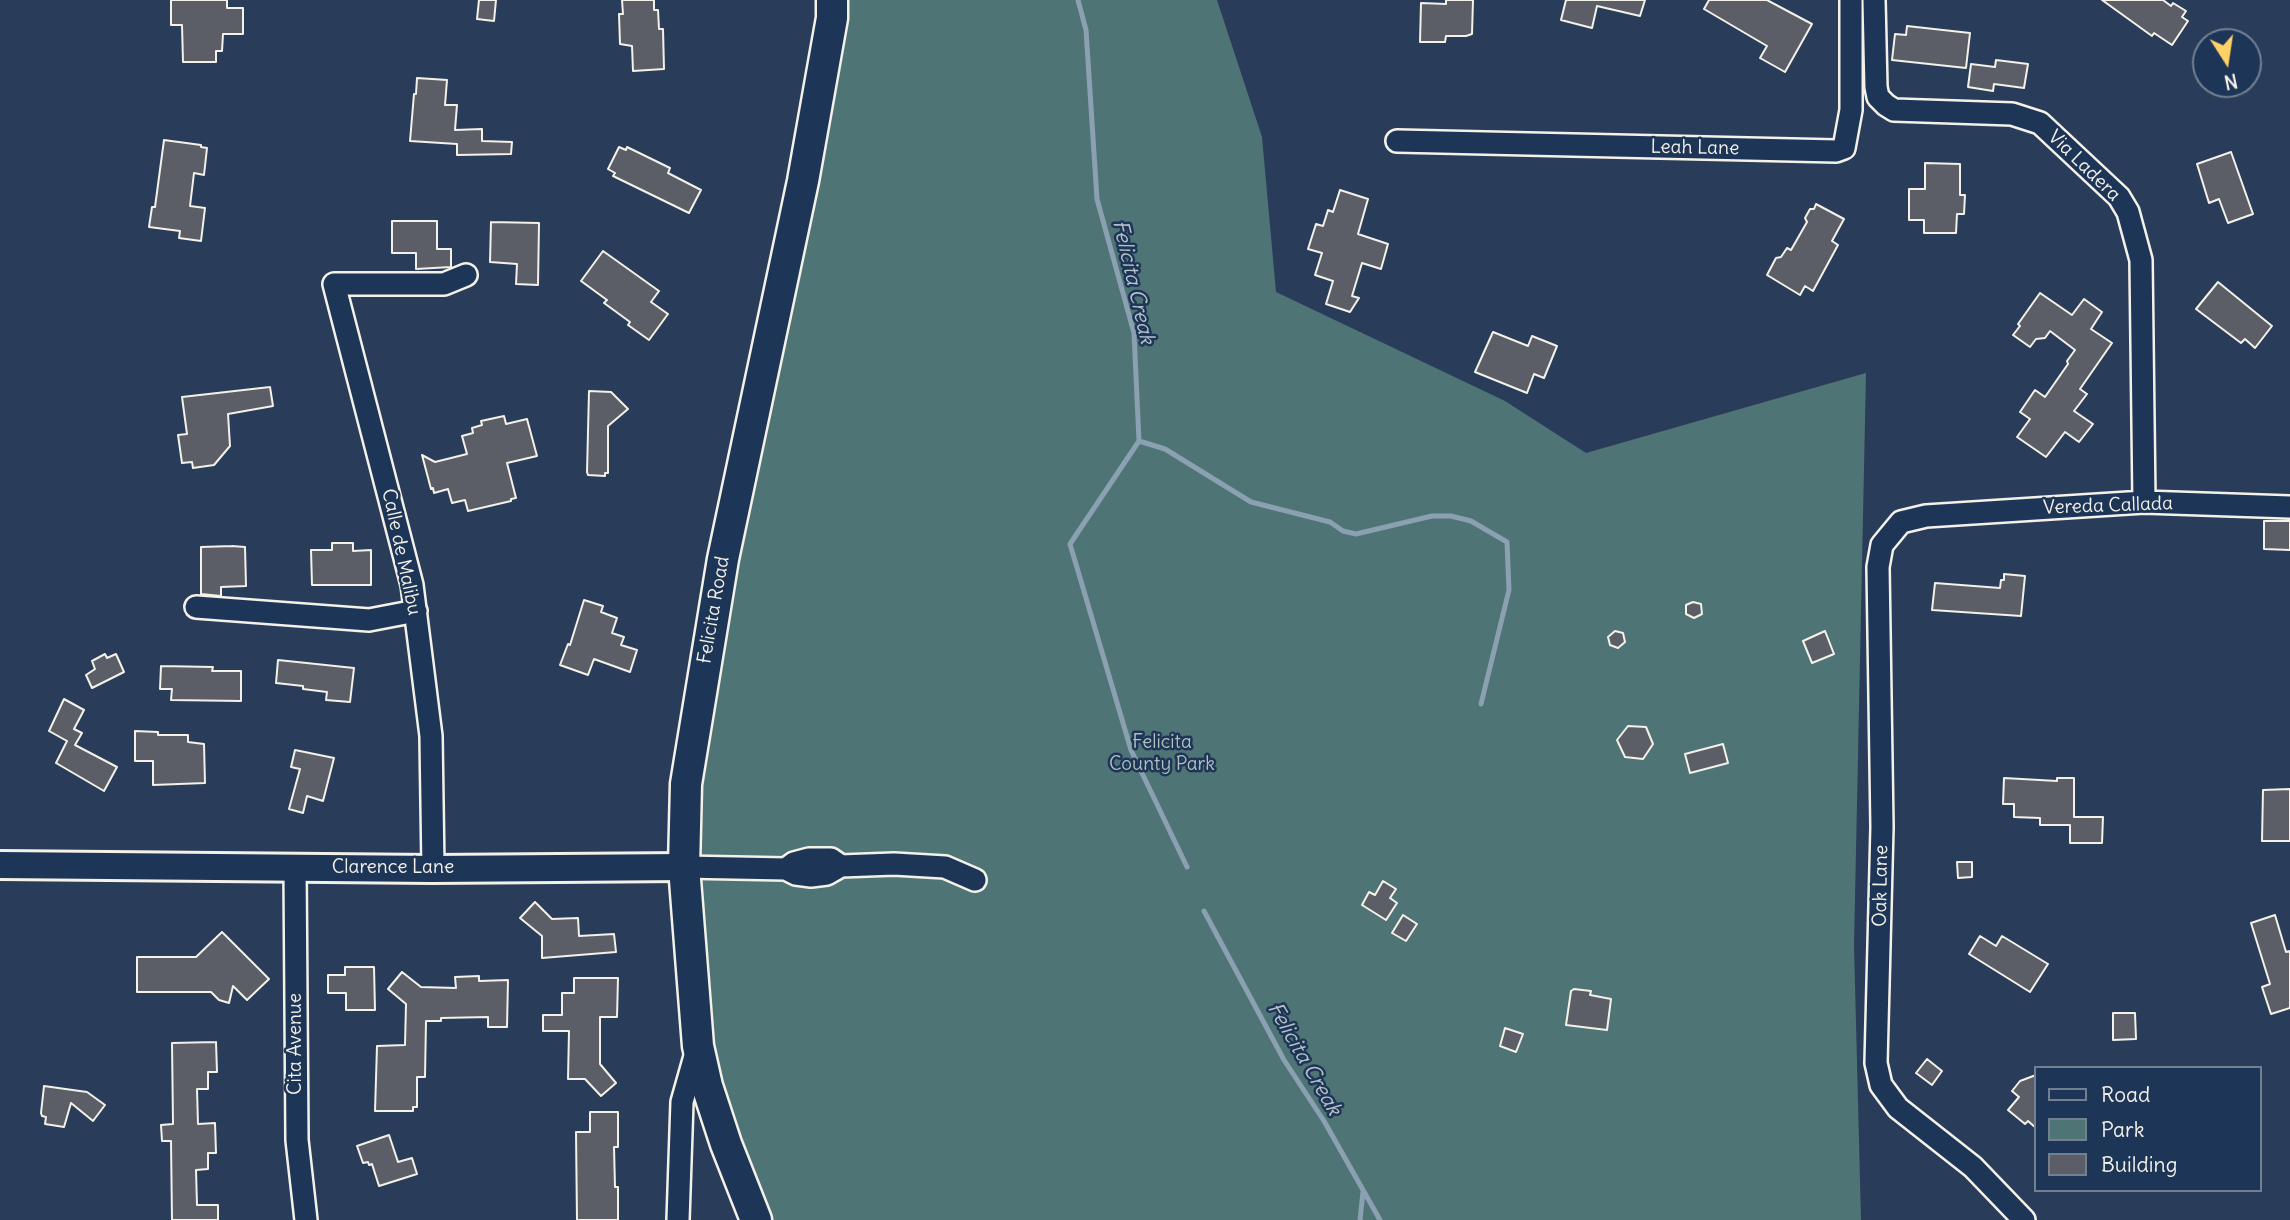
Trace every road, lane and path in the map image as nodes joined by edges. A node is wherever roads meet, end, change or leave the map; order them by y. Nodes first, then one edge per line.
1 (832, 0) edge
2 (1851, 0) edge
3 (1874, 0) edge
4 (1397, 141) dead end
5 (466, 275) dead end
6 (2144, 502) junction
7 (2290, 507) edge
8 (1926, 516) joint
9 (196, 607) dead end
10 (416, 611) junction
11 (0, 865) edge
12 (295, 867) junction
13 (684, 867) junction
14 (433, 869) junction
15 (975, 880) dead end
16 (698, 1046) junction
17 (306, 1220) edge
18 (678, 1220) edge
19 (756, 1220) edge
20 (2024, 1220) edge

1 - 13 main road, Felicita Road
2 - 4 street, Leah Lane
3 - 6 street, Via Ladera
5 - 10 street, Calle de Malibu
6 - 7 street, Vereda Callada
6 - 8 street, Vereda Callada
8 - 20 street, Oak Lane
9 - 10 street
10 - 14 street, Calle de Malibu
11 - 12 street, Clarence Lane
12 - 14 street, Clarence Lane
12 - 17 street, Cita Avenue
13 - 14 street, Clarence Lane
13 - 15 street, Clarence Lane
13 - 16 main road, Felicita Road
16 - 18 street
16 - 19 main road, Felicita Road

